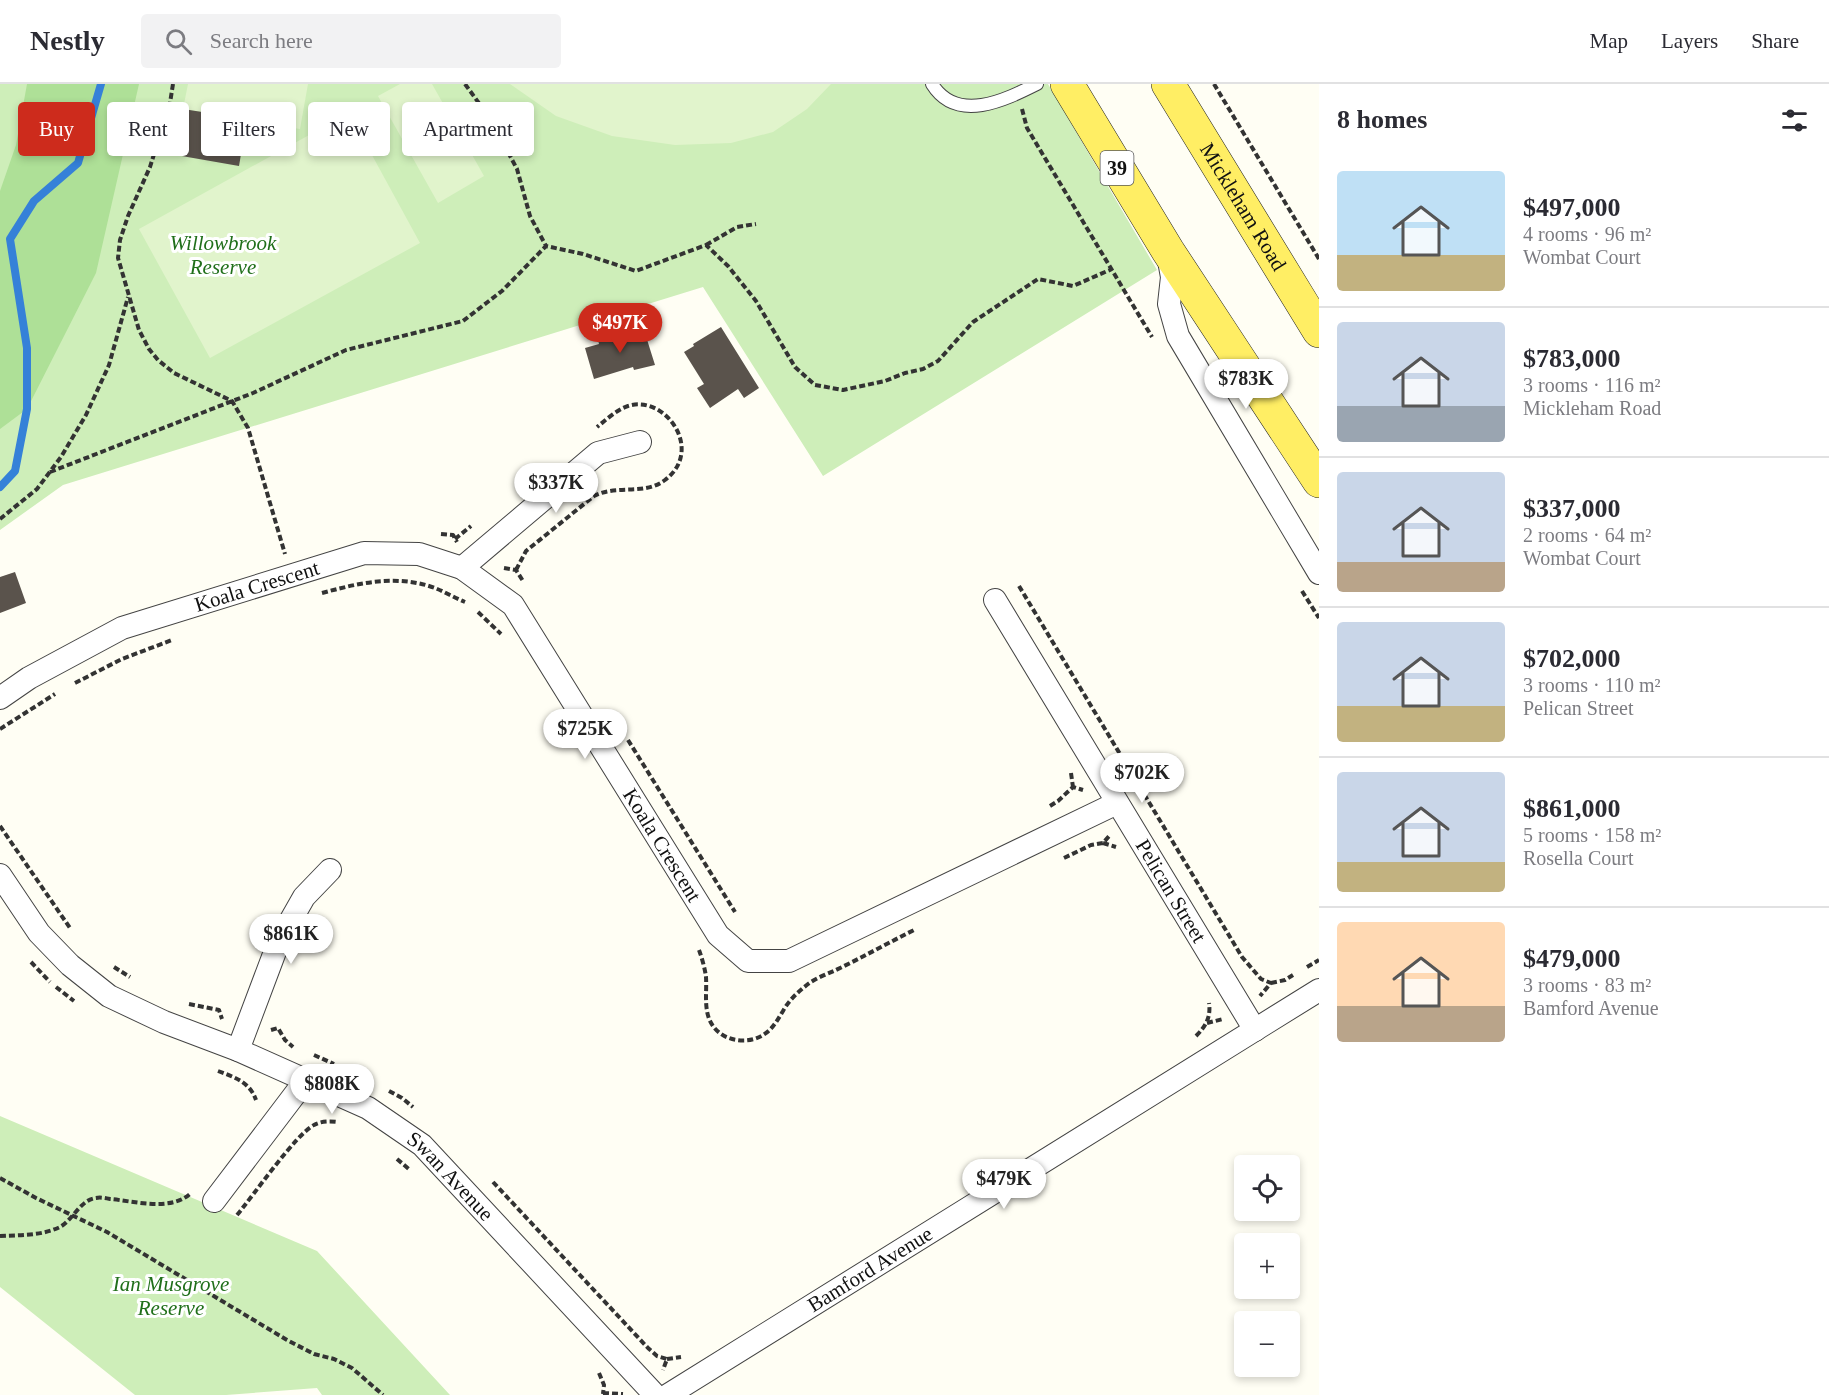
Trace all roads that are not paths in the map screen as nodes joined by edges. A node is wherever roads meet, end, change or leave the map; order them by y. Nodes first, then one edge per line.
1 (932, 84) edge
2 (1037, 84) edge
3 (1067, 84) edge
4 (1168, 84) edge
5 (1168, 251) junction
6 (1319, 331) edge
7 (640, 442) dead end
8 (1315, 465) edge
9 (462, 568) junction
10 (1319, 573) edge
11 (995, 600) dead end
12 (0, 698) edge
13 (1118, 802) junction
14 (330, 870) dead end
15 (0, 875) edge
16 (1319, 990) edge
17 (1255, 1030) junction
18 (238, 1050) junction
19 (305, 1081) junction
20 (214, 1201) dead end
21 (655, 1395) edge
22 (668, 1395) edge

1 - 2 lane
3 - 5 main road, 39
4 - 6 main road, Mickleham Road
5 - 8 main road, 39
5 - 10 street
7 - 9 street
9 - 12 street, Koala Crescent
9 - 13 street, Koala Crescent
11 - 13 street, Pelican Street
13 - 17 street, Pelican Street
14 - 18 street
15 - 18 street, Swan Avenue
16 - 17 street, Bamford Avenue
17 - 22 street, Bamford Avenue
18 - 19 street, Swan Avenue
19 - 20 street
19 - 21 street, Swan Avenue

